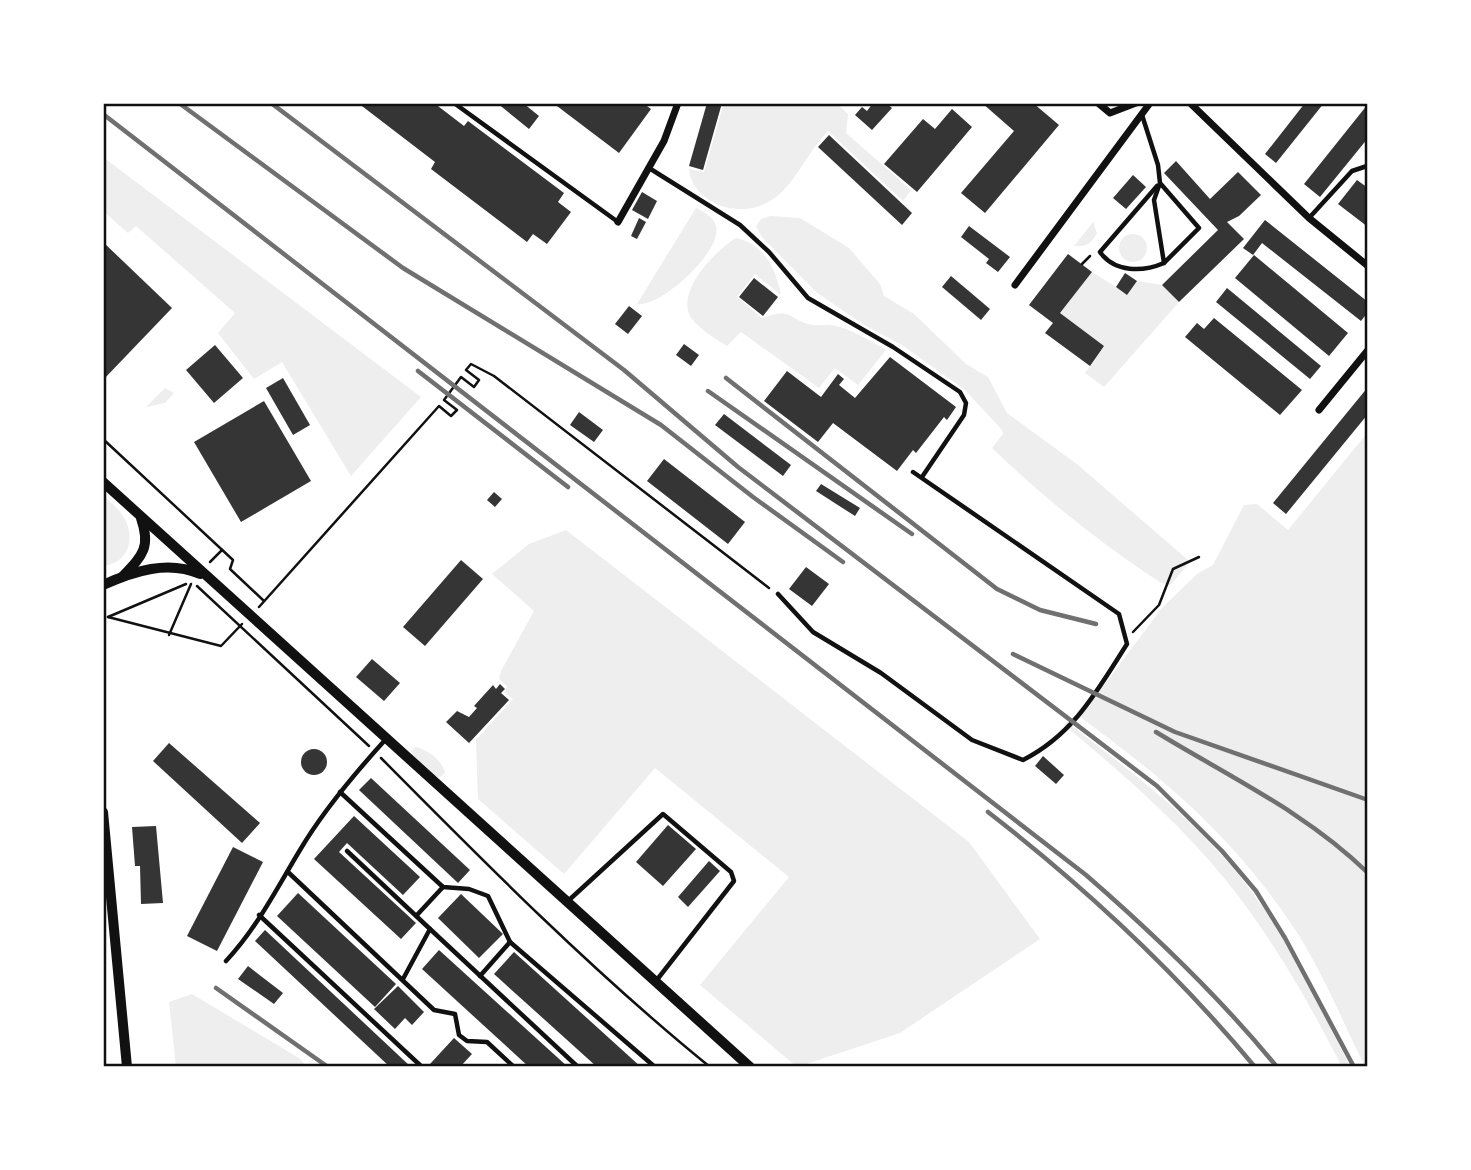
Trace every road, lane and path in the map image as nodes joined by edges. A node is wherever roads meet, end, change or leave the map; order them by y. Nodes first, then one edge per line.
1 (454, 103) edge
2 (678, 103) edge
3 (1098, 103) edge
4 (1136, 103) edge
5 (1150, 103) edge
6 (1190, 103) edge
7 (1142, 115) junction
8 (1367, 166) edge
9 (649, 169) junction
10 (1160, 183) junction
11 (1309, 218) junction
12 (618, 222) joint
13 (1164, 263) junction
14 (1368, 266) edge
15 (1015, 285) dead end
16 (1368, 350) edge
17 (1319, 411) dead end
18 (103, 439) edge
19 (913, 472) dead end
20 (922, 478) junction
21 (103, 482) edge
22 (140, 515) junction
23 (222, 550) junction
24 (1199, 557) dead end
25 (210, 562) dead end
26 (122, 576) junction
27 (209, 578) junction
28 (192, 581) junction
29 (103, 585) edge
30 (103, 591) edge
31 (778, 594) joint
32 (264, 601) junction
33 (251, 616) junction
34 (239, 627) junction
35 (169, 635) junction
36 (1126, 639) junction
37 (387, 739) junction
38 (375, 752) junction
39 (340, 792) junction
40 (103, 812) edge
41 (346, 852) dead end
42 (289, 873) junction
43 (443, 887) junction
44 (567, 901) junction
45 (259, 915) junction
46 (418, 915) junction
47 (430, 929) junction
48 (510, 942) junction
49 (226, 961) dead end
50 (480, 976) junction
51 (402, 979) junction
52 (655, 982) junction
53 (127, 1067) edge
54 (422, 1067) edge
55 (514, 1067) edge
56 (578, 1067) edge
57 (655, 1067) edge
58 (710, 1067) edge
59 (750, 1067) edge

1 - 12 lane
2 - 9 street
3 - 4 street
5 - 7 street
6 - 11 street
7 - 10 lane
7 - 15 street
8 - 11 lane
9 - 12 street
9 - 20 lane
10 - 13 lane
10 - 13 lane
10 - 13 lane
11 - 14 street
16 - 17 street
18 - 23 path
19 - 20 lane
20 - 36 lane
21 - 22 street
22 - 26 street
22 - 27 street
23 - 25 path
23 - 32 path
24 - 36 path
26 - 27 street
26 - 29 street
26 - 30 street
27 - 33 street
28 - 34 path
28 - 35 path
28 - 35 path
31 - 32 path
31 - 36 lane
32 - 33 path
33 - 34 path
33 - 37 street
34 - 35 path
34 - 38 path
37 - 38 lane
37 - 44 street
38 - 39 lane
38 - 58 path
39 - 42 lane
39 - 43 lane
40 - 53 street
41 - 46 lane
42 - 45 lane
42 - 51 lane
43 - 46 lane
43 - 48 lane
44 - 52 street
44 - 52 lane
45 - 49 lane
45 - 54 lane
46 - 47 lane
47 - 50 lane
47 - 51 lane
48 - 50 lane
48 - 57 lane
50 - 56 lane
51 - 55 lane
52 - 59 street

